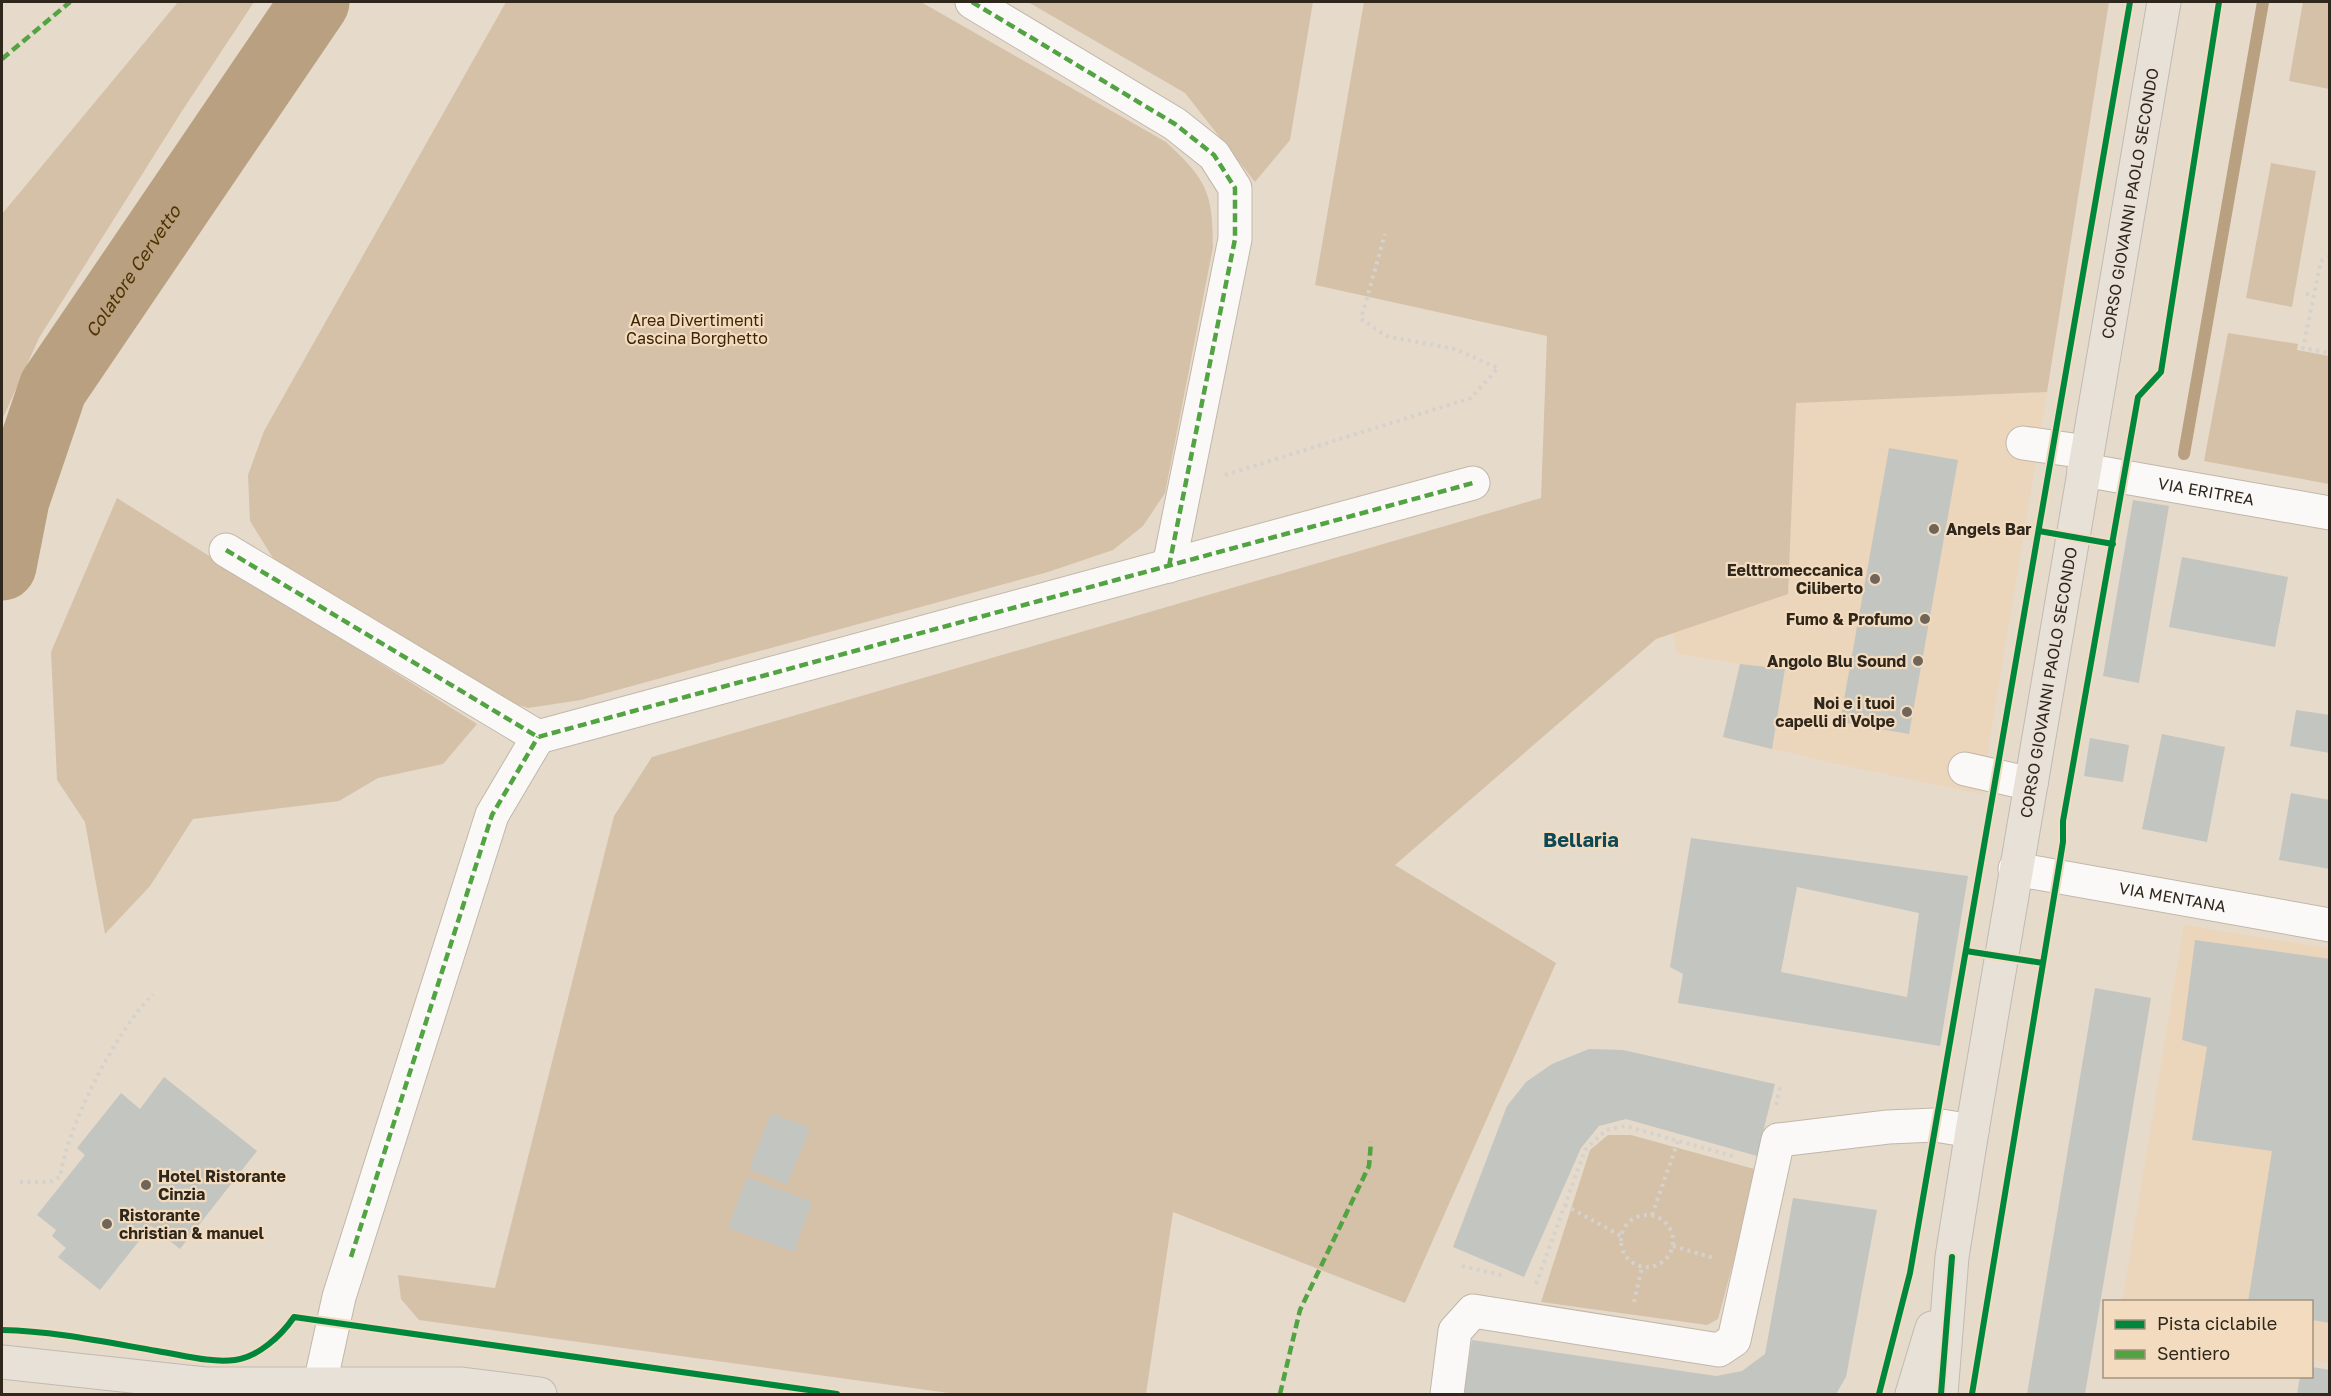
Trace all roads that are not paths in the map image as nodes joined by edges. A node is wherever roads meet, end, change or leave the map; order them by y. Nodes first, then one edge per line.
1 (972, 2) edge
2 (2164, 2) edge
3 (2023, 443) dead end
4 (2085, 461) junction
5 (1473, 483) dead end
6 (2330, 513) edge
7 (226, 550) dead end
8 (1169, 566) junction
9 (538, 737) junction
10 (1965, 769) dead end
11 (2031, 784) junction
12 (2015, 869) junction
13 (2330, 925) edge
14 (1972, 1131) junction
15 (1952, 1257) junction
16 (2, 1362) edge
17 (320, 1384) junction
18 (274, 1389) edge
19 (373, 1389) edge
20 (540, 1395) edge
21 (1448, 1395) edge
22 (1912, 1395) edge
23 (1941, 1395) edge

1 - 8 street
2 - 4 main road, CORSO GIOVANNI PAOLO SECONDO
3 - 4 street, VIA ERITREA
4 - 6 street, VIA ERITREA
4 - 11 main road, CORSO GIOVANNI PAOLO SECONDO
5 - 8 street
7 - 9 street
8 - 9 street
9 - 17 street
10 - 11 street
11 - 12 main road, CORSO GIOVANNI PAOLO SECONDO
12 - 13 street, VIA MENTANA
12 - 14 main road, CORSO GIOVANNI PAOLO SECONDO
14 - 15 main road, CORSO GIOVANNI PAOLO SECONDO
14 - 21 street
15 - 22 main road, CORSO GIOVANNI PAOLO SECONDO
15 - 23 main road, CORSO GIOVANNI PAOLO SECONDO
16 - 18 main road
17 - 18 main road
17 - 19 main road
19 - 20 main road

